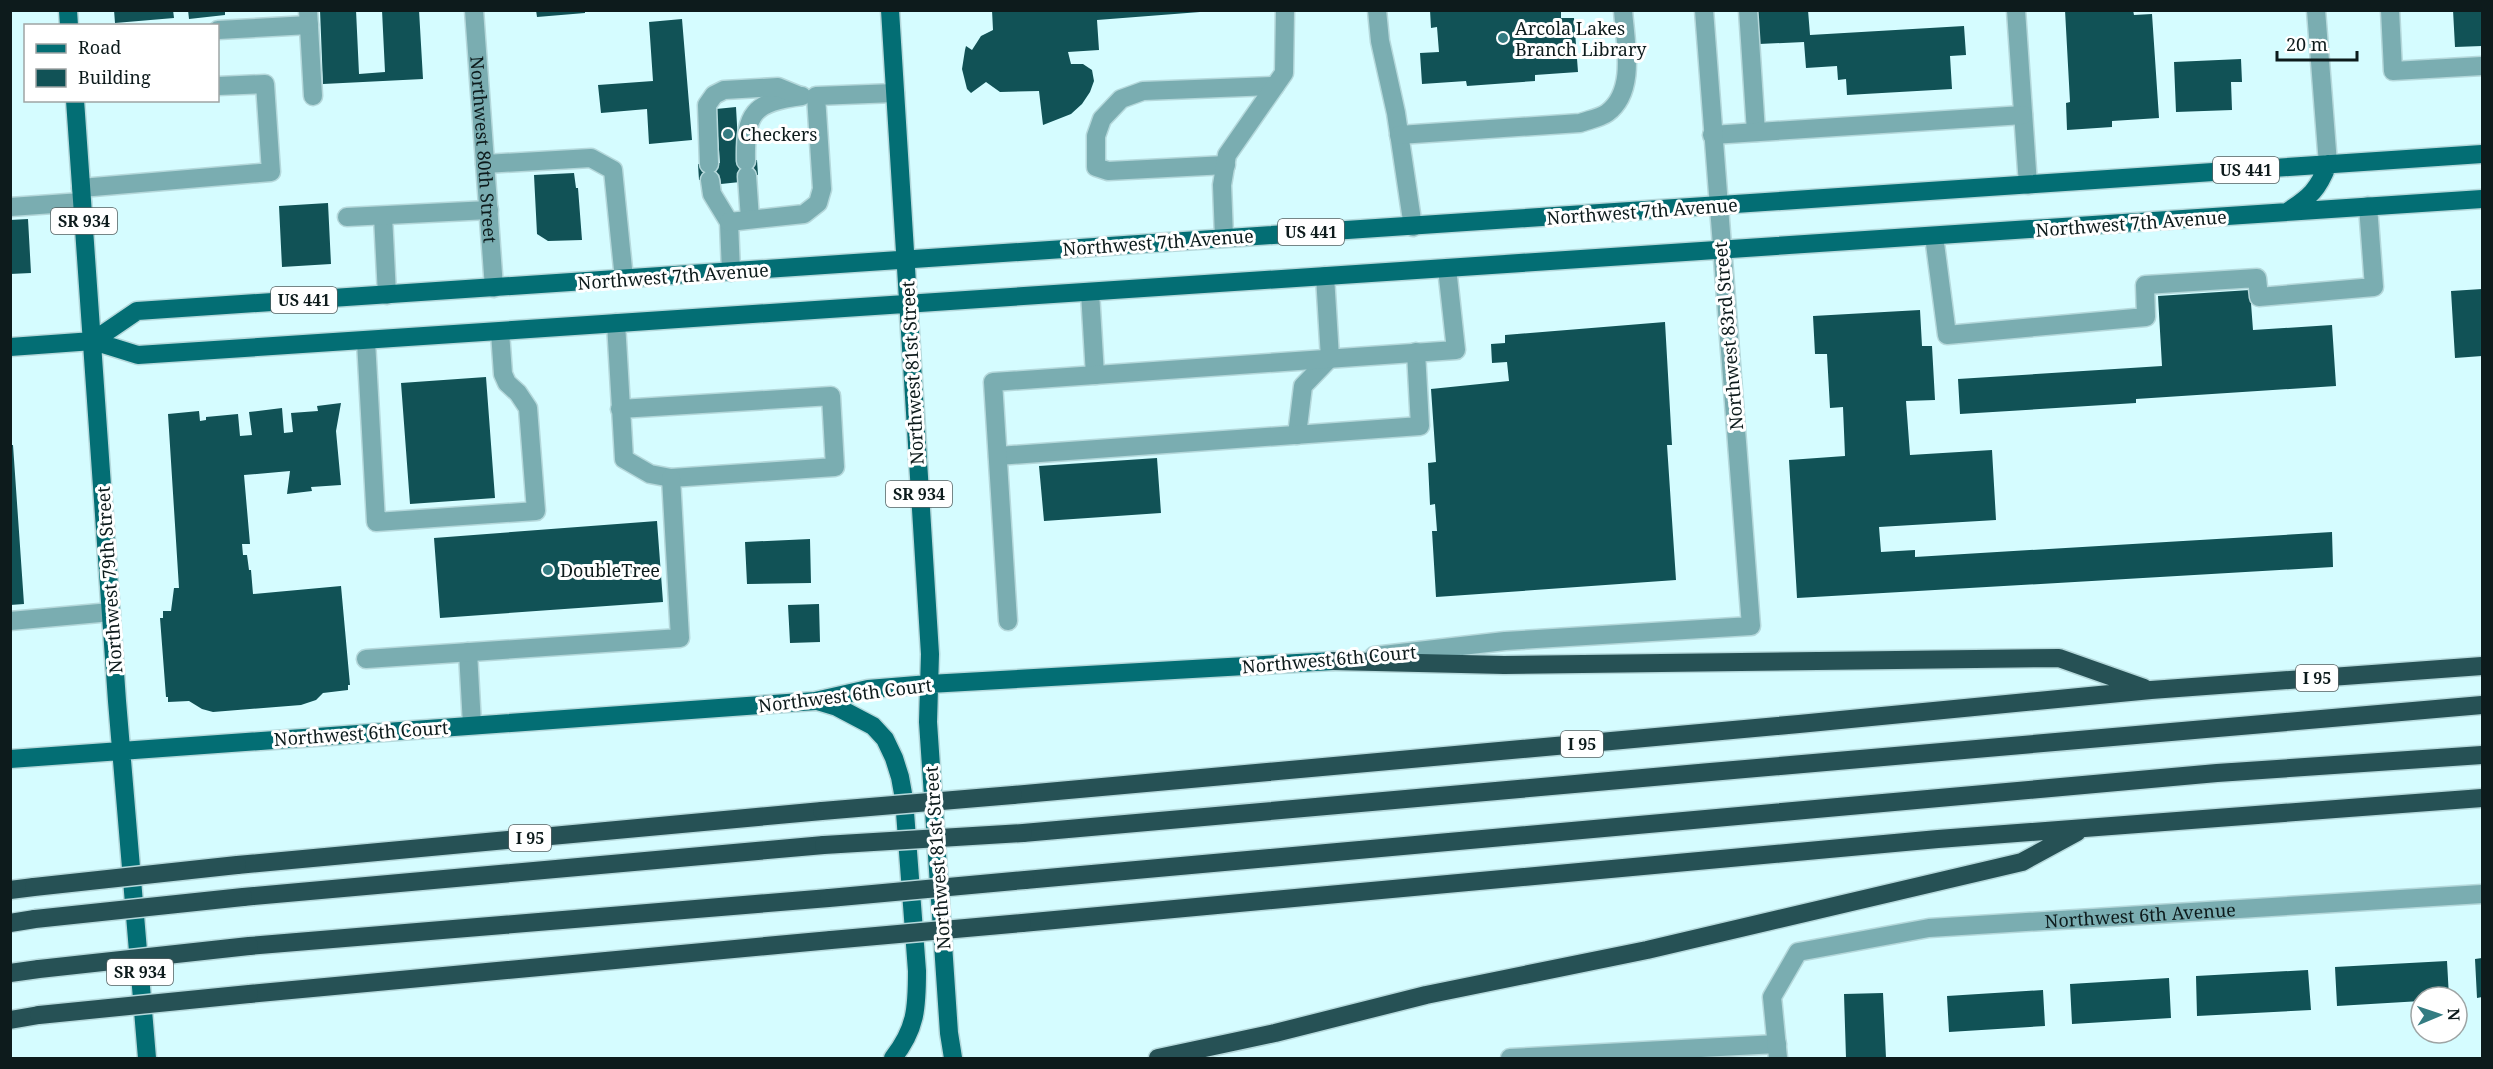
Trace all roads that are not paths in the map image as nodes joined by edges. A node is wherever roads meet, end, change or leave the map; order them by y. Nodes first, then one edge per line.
1 (474, 10) edge
2 (890, 10) edge
3 (1285, 10) edge
4 (1377, 10) edge
5 (1623, 10) edge
6 (1704, 10) edge
7 (1748, 10) edge
8 (2016, 10) edge
9 (2316, 10) edge
10 (2390, 10) edge
11 (308, 18) edge
12 (219, 30) edge
13 (2482, 66) edge
14 (219, 86) edge
15 (1275, 86) junction
16 (895, 93) junction
17 (313, 96) dead end
18 (808, 96) junction
19 (75, 102) edge
20 (2023, 115) junction
21 (1756, 132) junction
22 (1399, 135) junction
23 (1712, 135) junction
24 (2482, 154) edge
25 (485, 164) junction
26 (2328, 164) junction
27 (1226, 165) junction
28 (2028, 185) junction
29 (82, 195) junction
30 (2482, 199) edge
31 (1718, 206) junction
32 (2368, 206) junction
33 (10, 207) edge
34 (489, 210) junction
35 (2285, 213) junction
36 (382, 216) junction
37 (347, 217) dead end
38 (750, 219) junction
39 (729, 222) junction
40 (1413, 227) junction
41 (1934, 236) junction
42 (1224, 237) junction
43 (1720, 250) junction
44 (905, 260) junction
45 (1447, 268) junction
46 (731, 272) junction
47 (1325, 276) junction
48 (624, 279) junction
49 (494, 288) junction
50 (1090, 292) junction
51 (387, 295) junction
52 (907, 304) junction
53 (616, 323) junction
54 (500, 332) junction
55 (366, 340) junction
56 (93, 341) junction
57 (10, 347) edge
58 (1416, 352) junction
59 (1330, 358) junction
60 (1095, 375) junction
61 (620, 409) junction
62 (1297, 435) junction
63 (998, 456) junction
64 (671, 478) junction
65 (111, 612) junction
66 (10, 621) edge
67 (1008, 621) dead end
68 (1751, 626) joint
69 (468, 652) junction
70 (366, 659) dead end
71 (1333, 661) junction
72 (2482, 666) edge
73 (929, 684) junction
74 (2151, 690) junction
75 (815, 701) junction
76 (2482, 705) edge
77 (472, 725) junction
78 (122, 751) junction
79 (2482, 755) edge
80 (10, 759) edge
81 (2482, 798) edge
82 (2084, 828) junction
83 (10, 890) edge
84 (2482, 894) edge
85 (10, 923) edge
86 (10, 973) edge
87 (10, 1020) edge
88 (1777, 1051) edge
89 (147, 1059) edge
90 (893, 1059) edge
91 (953, 1059) edge
92 (1158, 1059) edge
93 (1510, 1059) edge

1 - 25 street, Northwest 80th Street
2 - 16 main road, Northwest 81st Street / SR 934
3 - 15 street
4 - 22 street
5 - 22 street
6 - 23 street, Northwest 83rd Street
7 - 21 street
8 - 20 street
9 - 26 street
10 - 13 street
11 - 12 street
11 - 17 street
14 - 29 street
15 - 27 street
15 - 27 street
16 - 18 street
16 - 44 main road, Northwest 81st Street / SR 934
18 - 38 street
18 - 38 street
18 - 39 street
19 - 29 main road, Northwest 79th Street / SR 934
20 - 21 street
20 - 28 street
21 - 23 street
22 - 40 street
23 - 31 street, Northwest 83rd Street
24 - 26 main road, Northwest 7th Avenue / US 441
25 - 34 street, Northwest 80th Street
25 - 48 street
26 - 28 main road, Northwest 7th Avenue / US 441
26 - 35 main road
27 - 42 street
28 - 31 main road, Northwest 7th Avenue / US 441
29 - 33 street
29 - 56 main road, Northwest 79th Street / SR 934
30 - 32 main road, Northwest 7th Avenue
31 - 40 main road, Northwest 7th Avenue / US 441
31 - 43 street, Northwest 83rd Street
32 - 35 main road, Northwest 7th Avenue
32 - 41 street
34 - 36 street
34 - 49 street, Northwest 80th Street
35 - 41 main road, Northwest 7th Avenue
36 - 37 street
36 - 51 street
38 - 39 street
39 - 46 street
40 - 42 main road, Northwest 7th Avenue / US 441
41 - 43 main road, Northwest 7th Avenue
42 - 44 main road, Northwest 7th Avenue / US 441
43 - 45 main road, Northwest 7th Avenue
43 - 68 street, Northwest 83rd Street
44 - 46 main road, Northwest 7th Avenue / US 441
44 - 52 main road, Northwest 81st Street / SR 934
45 - 47 main road, Northwest 7th Avenue
45 - 58 street
46 - 48 main road, Northwest 7th Avenue / US 441
47 - 50 main road, Northwest 7th Avenue
47 - 59 street
48 - 49 main road, Northwest 7th Avenue / US 441
49 - 51 main road, Northwest 7th Avenue / US 441
50 - 52 main road, Northwest 7th Avenue
50 - 60 street
51 - 56 main road, Northwest 7th Avenue / US 441
52 - 53 main road, Northwest 7th Avenue
52 - 73 main road, Northwest 81st Street / SR 934
53 - 54 main road, Northwest 7th Avenue
53 - 61 street
54 - 55 main road, Northwest 7th Avenue
54 - 55 street
55 - 56 main road, Northwest 7th Avenue
56 - 57 main road, Northwest 7th Avenue
56 - 65 main road, Northwest 79th Street / SR 934
58 - 59 street
58 - 62 street
59 - 60 street
59 - 62 street
60 - 63 street
61 - 64 street
61 - 64 street
62 - 63 street
63 - 67 street
64 - 69 street
65 - 66 street
65 - 78 main road, Northwest 79th Street / SR 934
68 - 71 street, Northwest 6th Court
69 - 70 street
69 - 77 street
71 - 73 main road, Northwest 6th Court
71 - 74 highway
72 - 74 highway, I 95
73 - 75 main road, Northwest 6th Court
73 - 91 main road, Northwest 81st Street / SR 934
74 - 83 highway, I 95, bridge
75 - 77 main road, Northwest 6th Court
75 - 90 main road
76 - 85 highway, bridge
77 - 78 main road, Northwest 6th Court
78 - 80 main road, Northwest 6th Court
78 - 89 main road, Northwest 79th Street / SR 934
79 - 86 highway, bridge
81 - 82 highway
82 - 87 highway, bridge
82 - 92 highway
84 - 88 street, Northwest 6th Avenue
88 - 93 street

